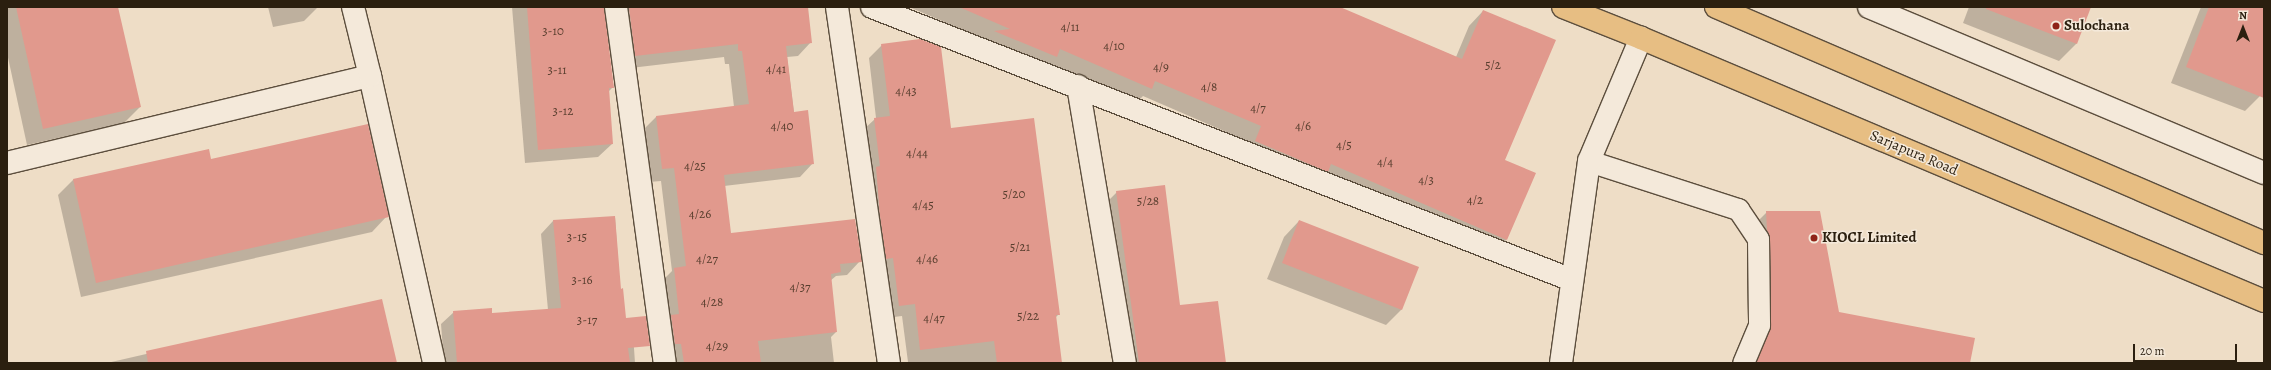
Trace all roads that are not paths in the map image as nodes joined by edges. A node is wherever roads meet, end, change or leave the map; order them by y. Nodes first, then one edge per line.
1 (353, 7) edge
2 (616, 7) edge
3 (837, 7) edge
4 (872, 7) edge
5 (1716, 7) edge
6 (1869, 7) edge
7 (1567, 8) edge
8 (1641, 38) junction
9 (370, 76) junction
10 (1078, 86) junction
11 (1589, 161) junction
12 (7, 163) edge
13 (2264, 173) edge
14 (2264, 243) edge
15 (1572, 280) junction
16 (2264, 301) edge
17 (434, 363) edge
18 (665, 363) edge
19 (889, 363) edge
20 (1125, 363) edge
21 (1561, 363) edge
22 (1743, 363) edge

1 - 9 street
2 - 18 street
3 - 19 street
4 - 10 street
5 - 14 main road
6 - 13 street
7 - 8 main road, Sarjapura Road
8 - 11 street
8 - 16 main road, Sarjapura Road
9 - 12 street
9 - 17 street
10 - 15 street
10 - 20 street
11 - 15 street
11 - 22 lane
15 - 21 street

